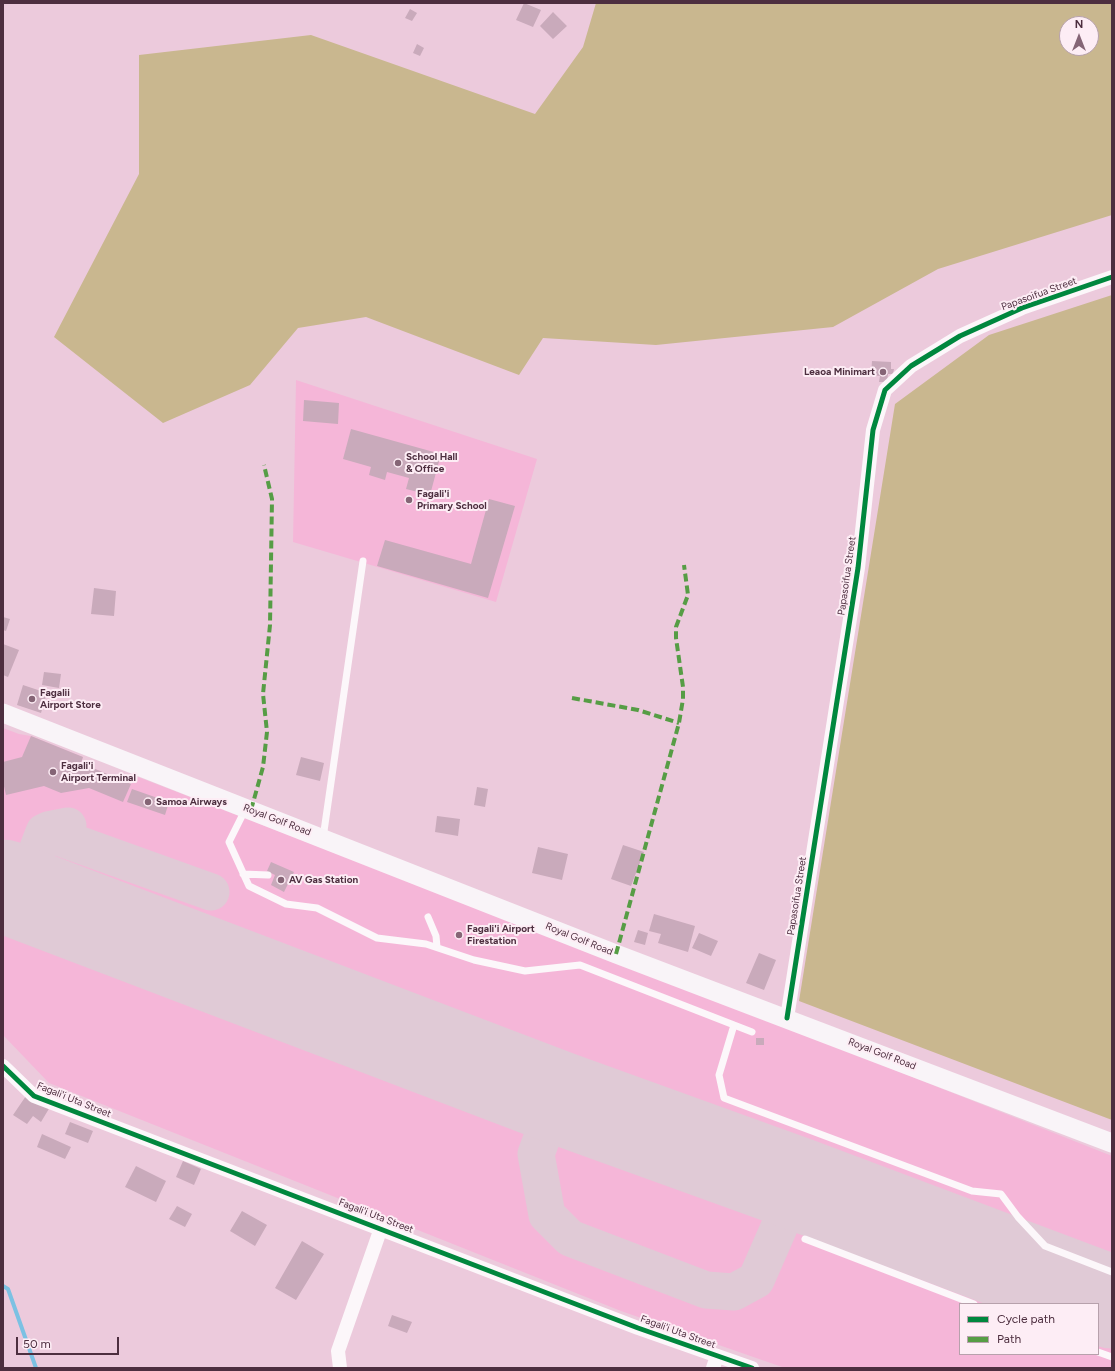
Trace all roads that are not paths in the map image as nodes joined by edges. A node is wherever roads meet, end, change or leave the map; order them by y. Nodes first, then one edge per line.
1 (1112, 277) edge
2 (363, 561) dead end
3 (3, 712) edge
4 (246, 808) junction
5 (323, 838) junction
6 (243, 874) junction
7 (268, 875) dead end
8 (428, 917) dead end
9 (437, 947) junction
10 (787, 1018) junction
11 (734, 1025) junction
12 (752, 1032) dead end
13 (3, 1066) edge
14 (1112, 1143) edge
15 (381, 1228) junction
16 (805, 1239) dead end
17 (1112, 1272) edge
18 (971, 1303) edge
19 (1099, 1352) edge
20 (1112, 1357) edge
21 (715, 1362) edge
22 (340, 1368) edge
23 (752, 1368) edge

1 - 10 street, Papasoifua Street
2 - 5 lane
3 - 4 main road, Royal Golf Road
4 - 5 main road, Royal Golf Road
4 - 6 lane
5 - 10 main road, Royal Golf Road
6 - 7 lane
6 - 9 lane
8 - 9 lane
9 - 11 lane
10 - 14 main road, Royal Golf Road
11 - 12 lane
11 - 17 lane
13 - 15 street, Fagali'i Uta Street
15 - 21 street, Fagali'i Uta Street
15 - 22 street
16 - 18 lane
19 - 20 lane
21 - 23 street, Fagali'i Uta Street

